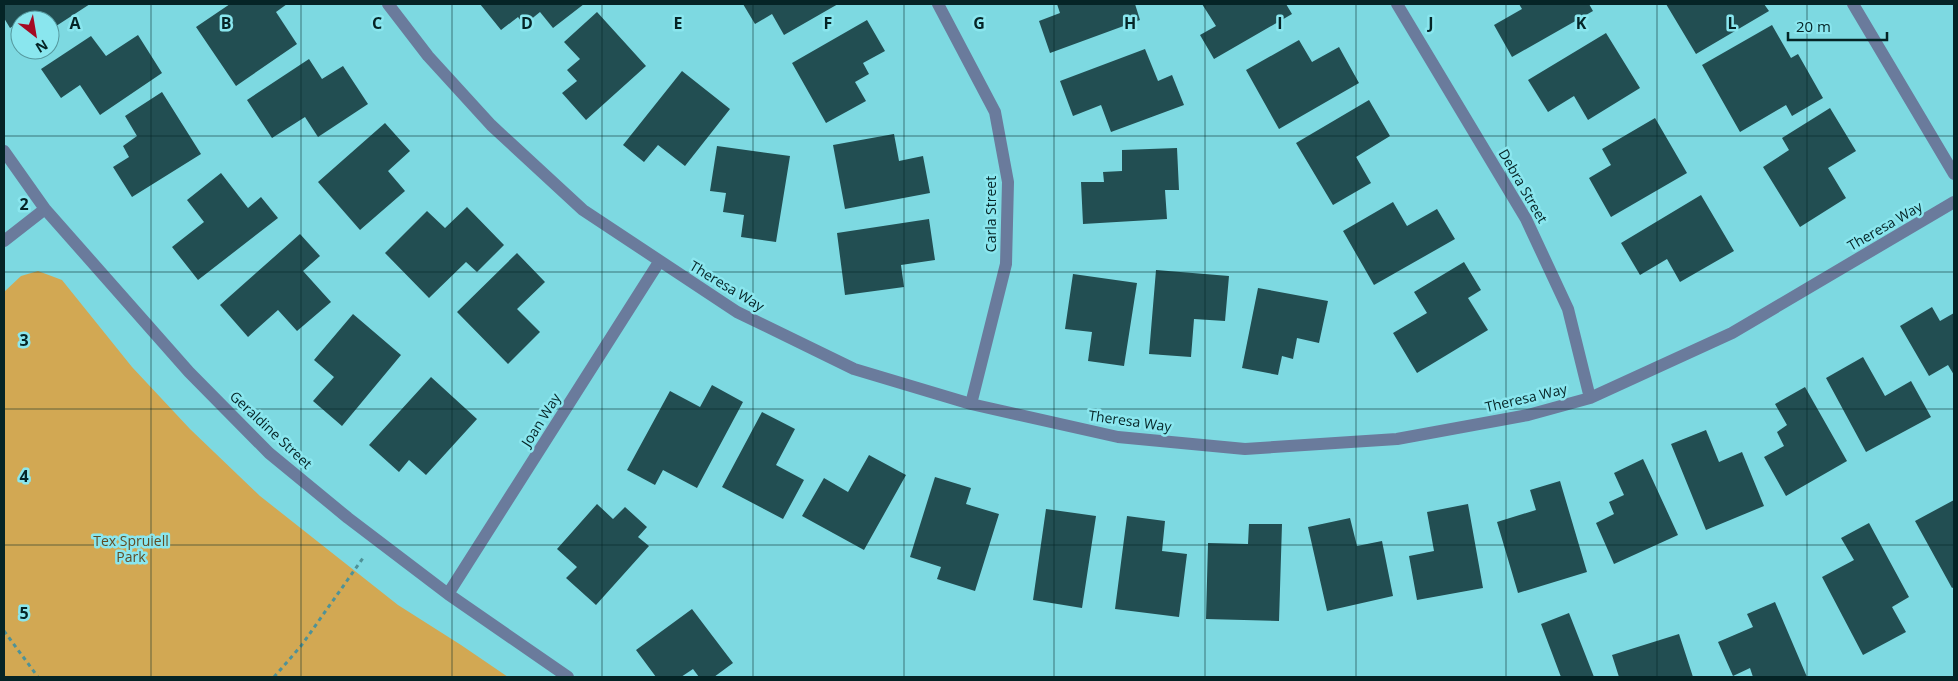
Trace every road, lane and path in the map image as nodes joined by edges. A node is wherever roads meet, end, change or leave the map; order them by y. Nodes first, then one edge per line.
1 (388, 4) edge
2 (938, 4) edge
3 (1397, 4) edge
4 (1853, 4) edge
5 (4, 151) edge
6 (1954, 174) edge
7 (1954, 202) edge
8 (45, 209) junction
9 (4, 241) edge
10 (659, 262) junction
11 (1590, 398) junction
12 (971, 404) junction
13 (376, 539) junction
14 (448, 594) junction
15 (4, 631) edge
16 (38, 677) edge
17 (274, 677) edge
18 (568, 677) edge

1 - 10 street, Theresa Way
2 - 12 street, Carla Street
3 - 11 street, Debra Street
4 - 6 street
5 - 8 street, Geraldine Street
7 - 11 street, Theresa Way
8 - 9 street
8 - 13 street, Geraldine Street
10 - 12 street, Theresa Way
10 - 14 street, Joan Way
11 - 12 street, Theresa Way
13 - 14 street, Geraldine Street
13 - 17 path
14 - 18 street, Geraldine Street
15 - 16 path

